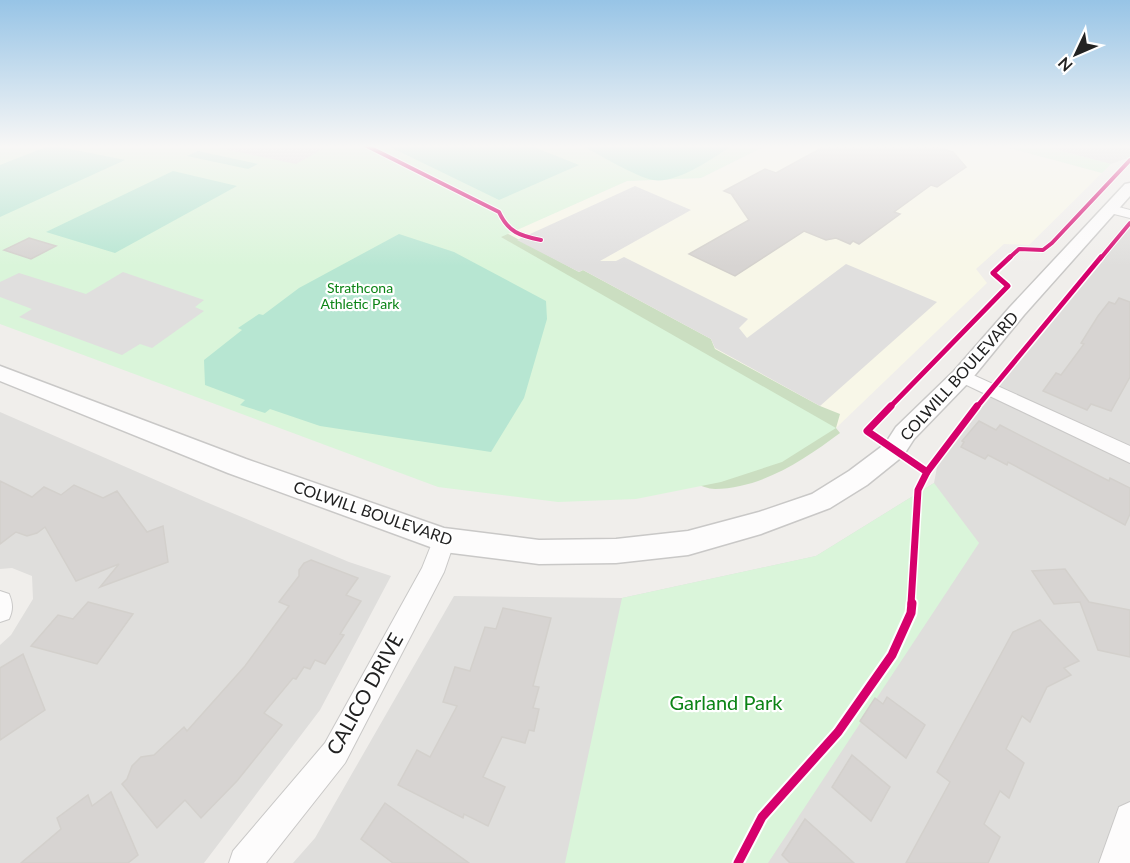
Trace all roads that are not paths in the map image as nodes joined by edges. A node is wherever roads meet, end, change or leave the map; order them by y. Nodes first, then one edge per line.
1 (1130, 187) edge
2 (1121, 212) edge
3 (0, 373) edge
4 (962, 376) junction
5 (1130, 455) edge
6 (444, 540) junction
7 (0, 602) edge
8 (0, 611) edge
9 (1130, 818) edge
10 (245, 863) edge
11 (1115, 863) edge

1 - 2 street, COLWILL BOULEVARD
2 - 4 street, COLWILL BOULEVARD
3 - 6 street, COLWILL BOULEVARD
4 - 5 street
4 - 6 street, COLWILL BOULEVARD
6 - 10 street, CALICO DRIVE
7 - 8 street
9 - 11 street

